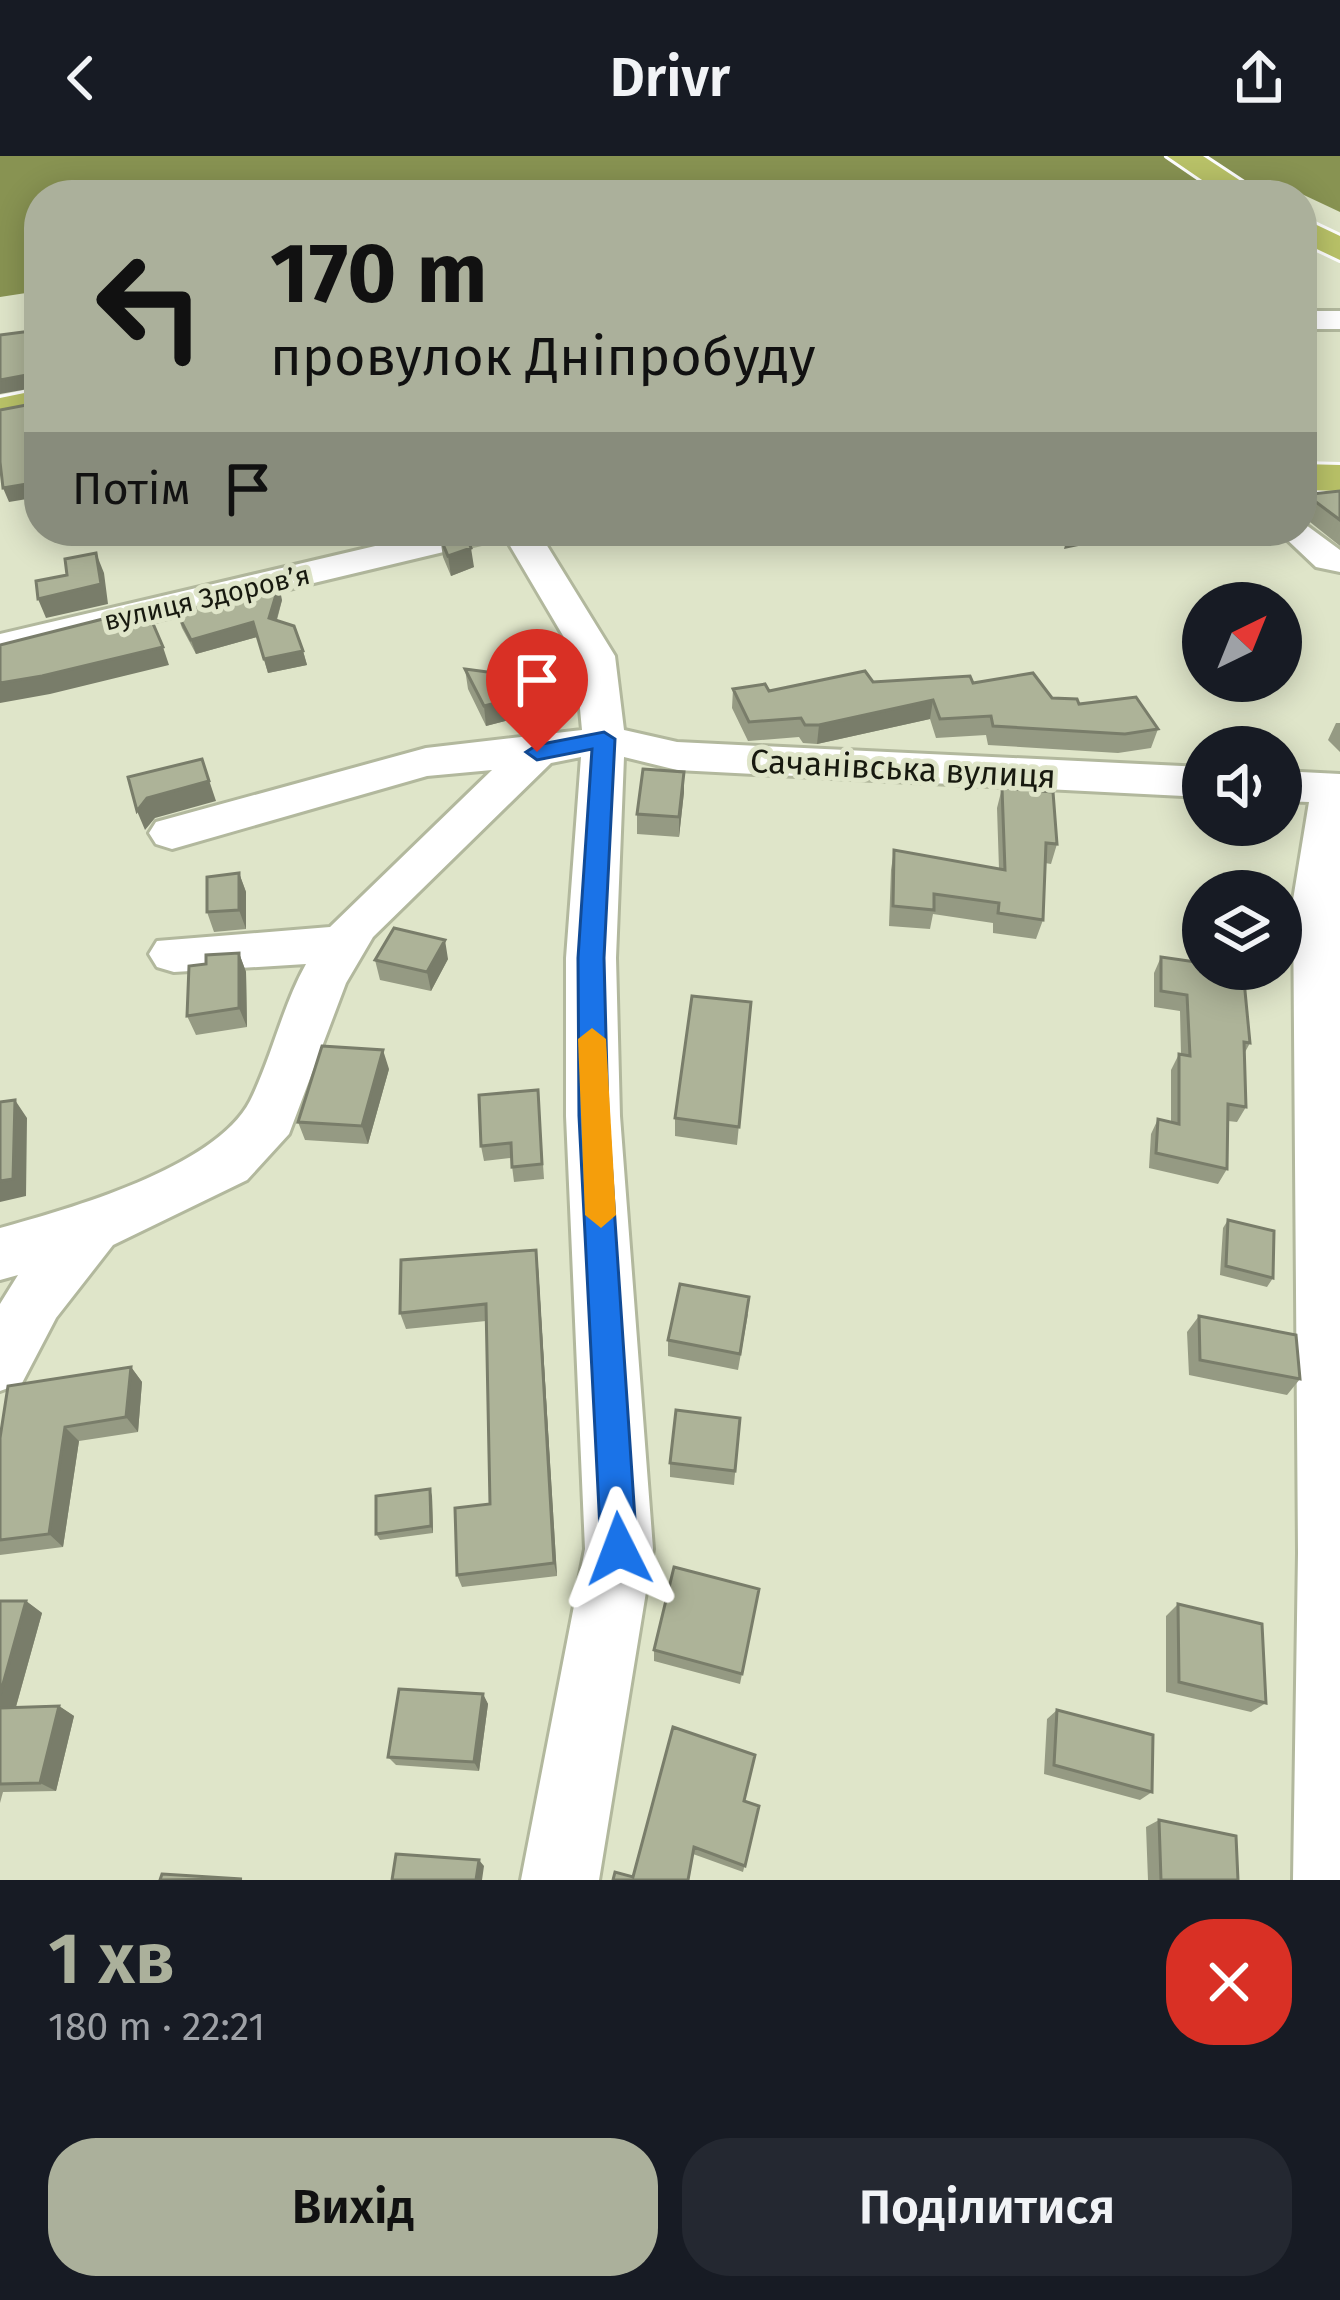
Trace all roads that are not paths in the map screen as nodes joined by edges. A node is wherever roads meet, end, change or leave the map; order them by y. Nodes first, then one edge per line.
1 (1182, 156) edge
2 (1221, 180) edge
3 (421, 546) edge
4 (529, 546) edge
5 (1313, 546) edge
6 (1340, 561) edge
7 (0, 646) edge
8 (604, 739) junction
9 (537, 752) junction
10 (1182, 781) edge
11 (1318, 788) edge
12 (172, 833) dead end
13 (343, 944) junction
14 (174, 953) dead end
15 (93, 1227) junction
16 (0, 1254) edge
17 (0, 1362) edge
18 (560, 1880) edge
19 (1332, 1880) edge

1 - 2 main road
3 - 7 street, вулиця Здоровʼя
4 - 8 street
5 - 6 street
8 - 9 street
8 - 10 street, Сачанівська вулиця
8 - 18 street
9 - 12 street
9 - 13 street
11 - 19 street
13 - 14 street
13 - 15 street
15 - 16 street
15 - 17 street

